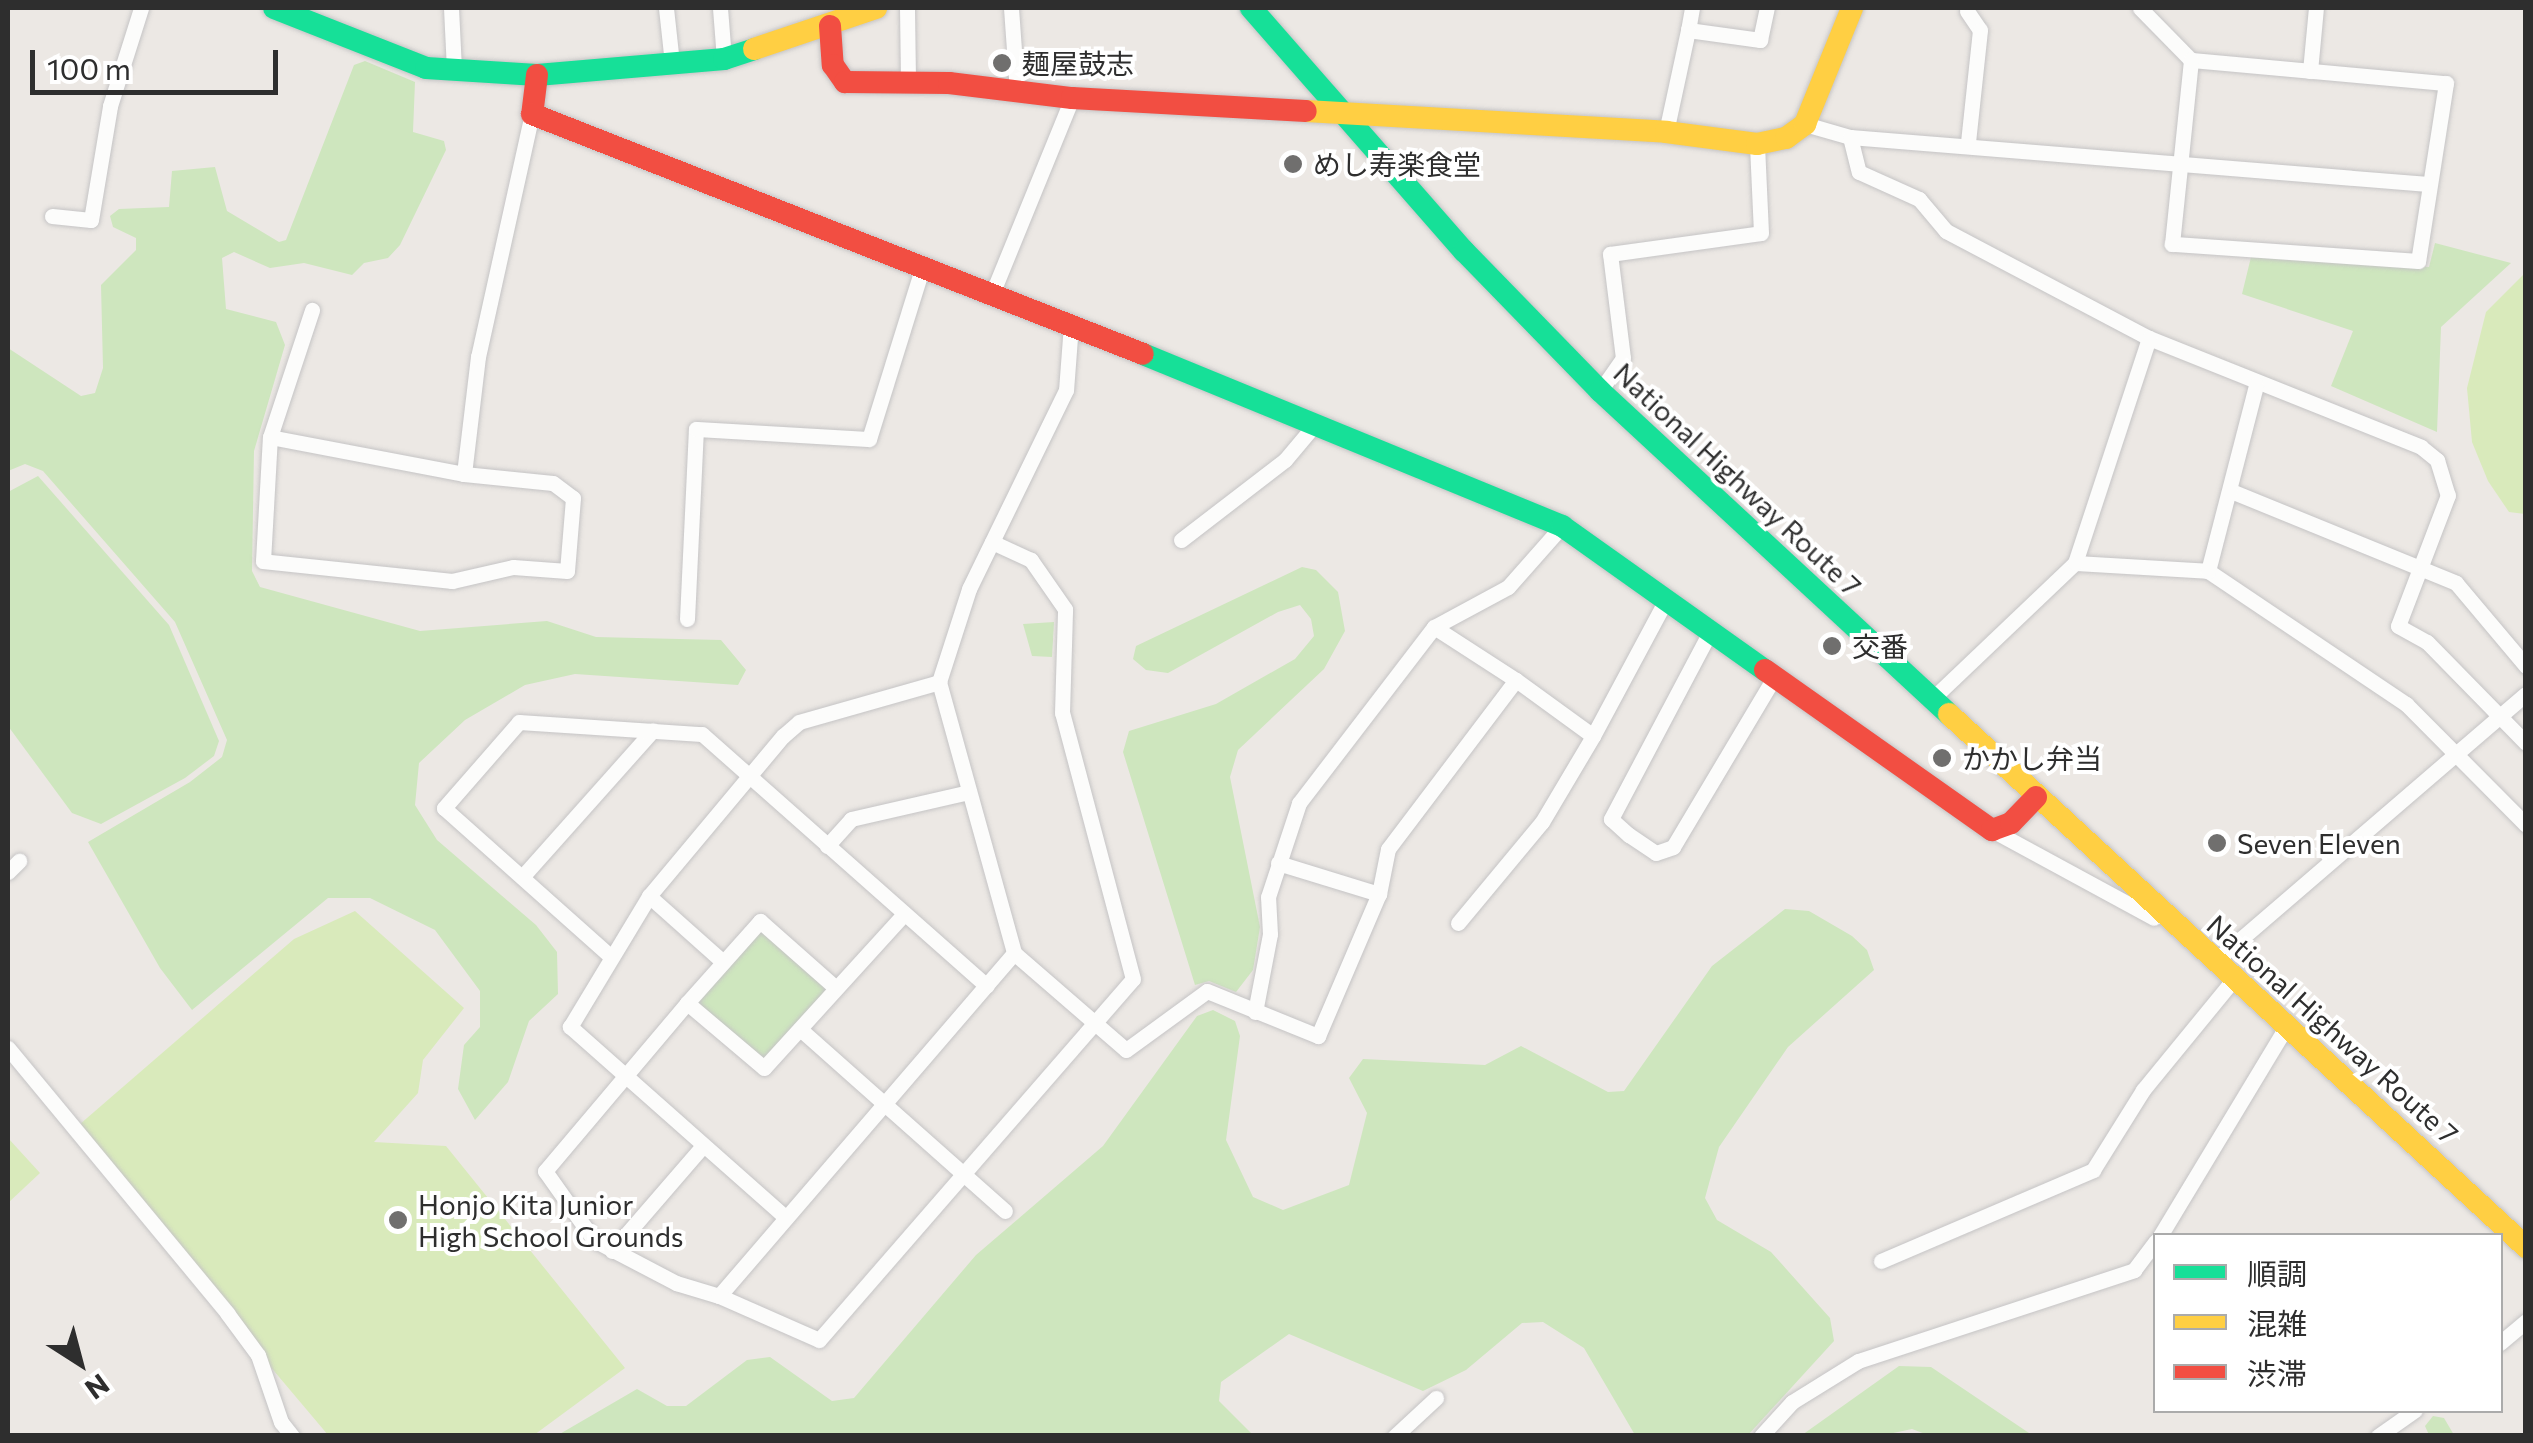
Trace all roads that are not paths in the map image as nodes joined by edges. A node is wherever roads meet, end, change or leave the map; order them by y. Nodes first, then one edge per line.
1 (141, 8) edge
2 (274, 8) edge
3 (451, 8) edge
4 (666, 8) edge
5 (720, 8) edge
6 (876, 8) edge
7 (907, 8) edge
8 (1011, 8) edge
9 (1251, 8) edge
10 (1692, 8) edge
11 (1767, 8) edge
12 (1852, 8) edge
13 (2140, 8) edge
14 (2316, 8) edge
15 (1966, 11) dead end
16 (840, 18) edge
17 (1688, 30) junction
18 (724, 59) junction
19 (2192, 60) junction
20 (672, 64) junction
21 (454, 70) junction
22 (2310, 71) junction
23 (537, 75) junction
24 (908, 83) junction
25 (1017, 91) junction
26 (1072, 98) junction
27 (532, 114) junction
28 (1343, 115) junction
29 (1805, 124) junction
30 (1666, 132) junction
31 (1850, 137) junction
32 (1968, 143) junction
33 (1757, 144) junction
34 (2186, 160) junction
35 (2428, 184) junction
36 (52, 216) dead end
37 (923, 266) junction
38 (992, 294) junction
39 (312, 310) dead end
40 (1071, 324) junction
41 (2148, 338) junction
42 (2256, 384) junction
43 (1600, 390) junction
44 (1316, 422) junction
45 (270, 437) junction
46 (464, 474) junction
47 (2231, 491) junction
48 (1562, 526) junction
49 (1180, 540) dead end
50 (992, 542) junction
51 (2075, 563) junction
52 (2422, 567) junction
53 (2208, 570) junction
54 (1667, 598) junction
55 (687, 619) dead end
56 (1434, 627) junction
57 (1711, 630) junction
58 (2526, 666) edge
59 (1773, 679) junction
60 (1516, 680) junction
61 (939, 682) junction
62 (2526, 694) edge
63 (1931, 700) junction
64 (2500, 718) junction
65 (653, 730) junction
66 (1593, 736) junction
67 (2526, 744) edge
68 (2457, 753) junction
69 (749, 774) junction
70 (969, 792) junction
71 (2036, 796) junction
72 (2526, 826) edge
73 (1992, 830) junction
74 (827, 846) junction
75 (1278, 862) junction
76 (523, 876) junction
77 (1379, 894) junction
78 (649, 896) junction
79 (904, 914) junction
80 (1458, 923) dead end
81 (2188, 937) junction
82 (1014, 954) junction
83 (609, 956) junction
84 (723, 962) junction
85 (2214, 962) junction
86 (2234, 980) junction
87 (986, 986) junction
88 (836, 988) junction
89 (687, 1003) junction
90 (1255, 1012) junction
91 (1094, 1022) junction
92 (2286, 1026) junction
93 (800, 1028) junction
94 (8, 1048) edge
95 (623, 1078) junction
96 (883, 1101) junction
97 (702, 1148) junction
98 (960, 1172) junction
99 (1005, 1212) dead end
100 (784, 1216) junction
101 (2161, 1233) edge
102 (2153, 1245) edge
103 (2526, 1247) edge
104 (612, 1251) junction
105 (1881, 1261) dead end
106 (719, 1296) junction
107 (2526, 1322) edge
108 (2503, 1341) edge
109 (1436, 1398) dead end
110 (2411, 1413) edge
111 (292, 1436) edge
112 (1395, 1436) edge
113 (1761, 1436) edge
114 (2378, 1436) edge

1 - 36 street
2 - 21 main road
3 - 21 street
4 - 20 street
5 - 18 street
6 - 16 main road
7 - 24 street
8 - 25 street
9 - 28 main road, National Highway Route 7
10 - 17 street
11 - 17 street
12 - 29 main road
13 - 19 street
14 - 22 street
15 - 32 street
16 - 18 main road
16 - 24 main road
17 - 30 street
18 - 20 main road
19 - 22 street
19 - 34 street
20 - 23 main road
21 - 23 main road
22 - 35 street
23 - 27 main road
24 - 25 main road
25 - 26 main road
26 - 28 main road
26 - 38 street
27 - 37 main road
27 - 46 street
28 - 30 main road
28 - 43 main road, National Highway Route 7
29 - 31 street
29 - 33 main road
30 - 33 main road
31 - 32 street
31 - 41 street
32 - 34 street
33 - 43 street
34 - 35 street
34 - 35 street
37 - 38 main road
37 - 55 street
38 - 40 main road
39 - 45 street
40 - 44 main road
40 - 50 street
41 - 42 street
41 - 51 street
42 - 47 street
42 - 52 street
43 - 63 main road, National Highway Route 7
44 - 48 main road
44 - 49 street
45 - 46 street
45 - 46 street
47 - 52 street
47 - 53 street
48 - 54 main road
48 - 56 street
50 - 61 street
50 - 91 street
51 - 53 street
51 - 63 street
52 - 58 street
52 - 64 street
53 - 68 street
54 - 57 main road
54 - 66 street
56 - 60 street
56 - 75 street
57 - 59 main road
57 - 59 street
59 - 73 main road
60 - 66 street
60 - 77 street
61 - 69 street
61 - 70 street
62 - 64 street
63 - 71 main road, National Highway Route 7
64 - 67 street
64 - 68 street
65 - 69 street
65 - 76 street
65 - 76 street
66 - 80 street
68 - 72 street
68 - 85 street
69 - 74 street
69 - 78 street
70 - 74 street
70 - 82 street
71 - 73 main road
71 - 81 main road, National Highway Route 7
73 - 81 street
74 - 79 street
75 - 77 street
75 - 90 street
76 - 83 street
77 - 90 street
78 - 83 street
78 - 84 street
79 - 87 street
79 - 88 street
81 - 85 main road, National Highway Route 7
82 - 87 street
82 - 91 street
83 - 95 street
84 - 88 street
84 - 89 street
85 - 86 main road, National Highway Route 7
86 - 92 main road, National Highway Route 7
86 - 105 street
87 - 96 street
88 - 93 street
89 - 93 street
89 - 95 street
90 - 91 street
91 - 98 street
92 - 101 street
92 - 103 main road, National Highway Route 7
93 - 96 street
94 - 111 street
95 - 97 street
95 - 104 street
96 - 98 street
96 - 100 street
97 - 100 street
97 - 104 street
98 - 99 street
98 - 106 street
100 - 106 street
102 - 113 street
104 - 106 street
107 - 108 street
109 - 112 street
110 - 114 street

